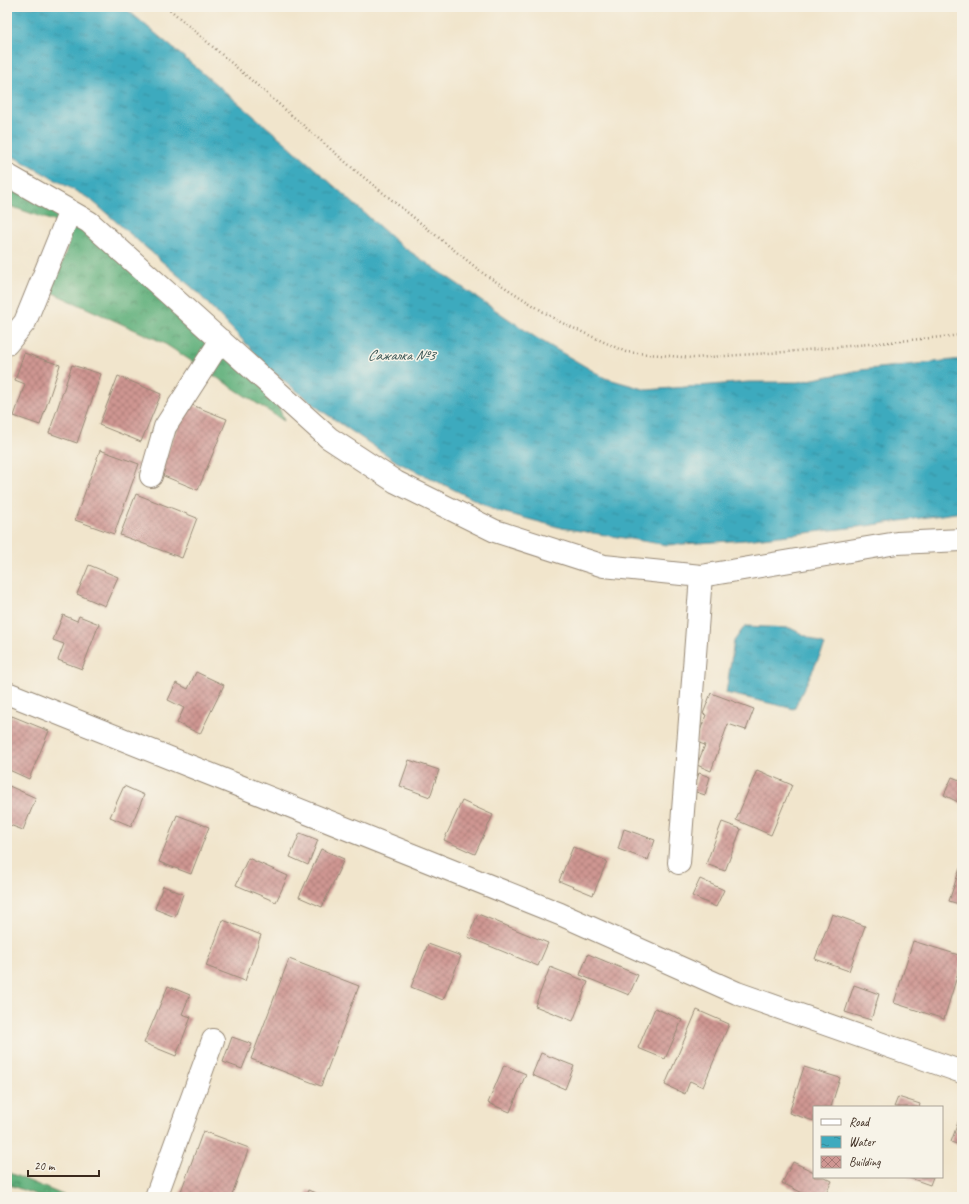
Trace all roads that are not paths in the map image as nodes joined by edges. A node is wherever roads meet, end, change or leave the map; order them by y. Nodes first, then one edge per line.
1 (7, 175) edge
2 (70, 211) junction
3 (221, 340) junction
4 (7, 344) edge
5 (151, 476) dead end
6 (962, 540) edge
7 (701, 576) junction
8 (7, 693) edge
9 (679, 863) dead end
10 (213, 1040) dead end
11 (962, 1072) edge
12 (156, 1197) edge

1 - 2 street
2 - 3 street
2 - 4 street
3 - 5 street
3 - 7 street
6 - 7 street
7 - 9 street
8 - 11 street
10 - 12 street

